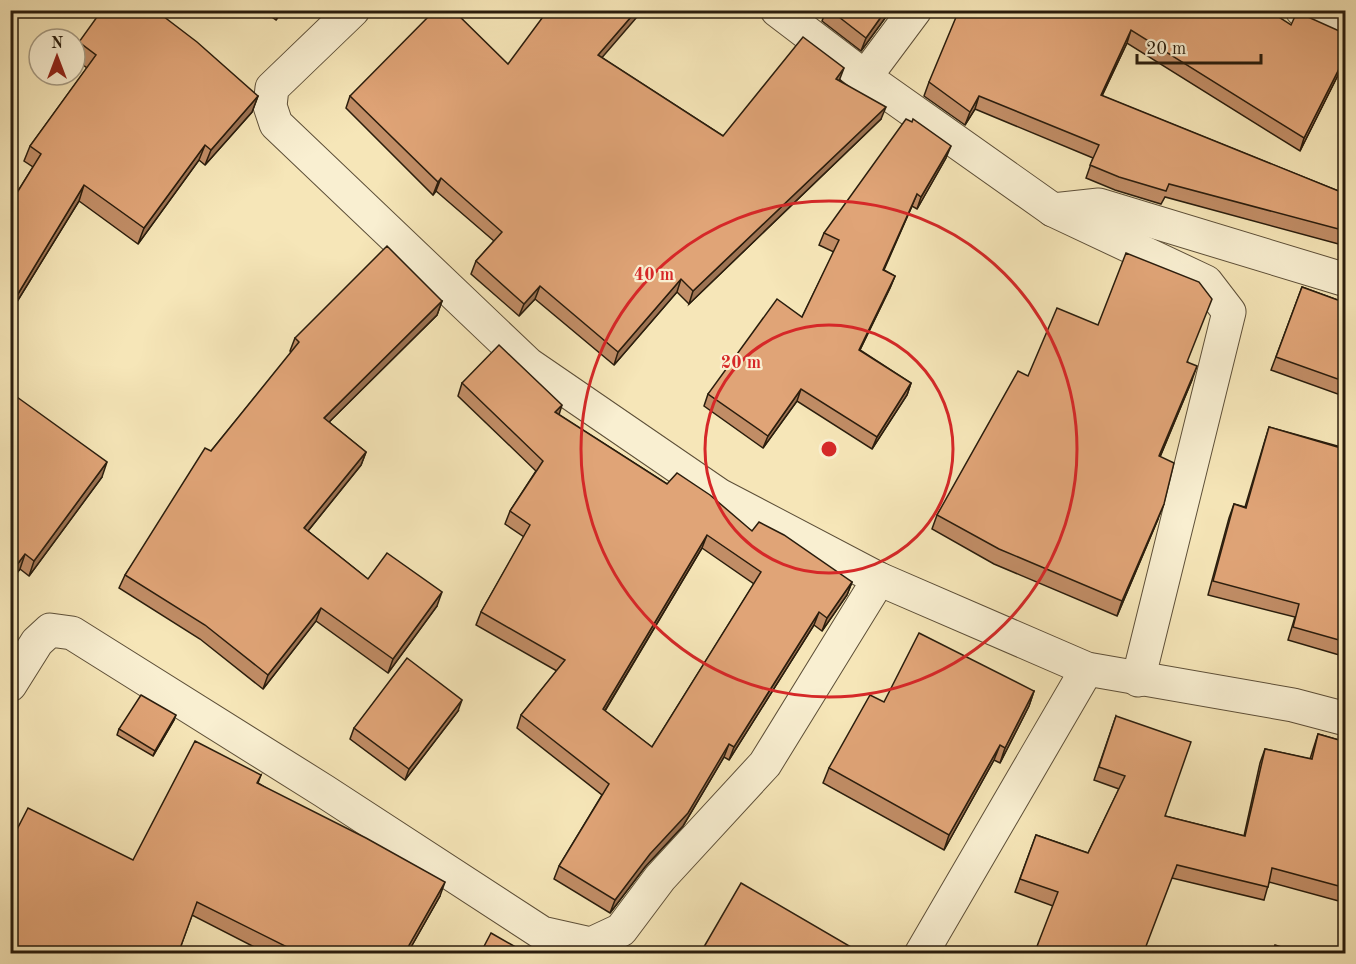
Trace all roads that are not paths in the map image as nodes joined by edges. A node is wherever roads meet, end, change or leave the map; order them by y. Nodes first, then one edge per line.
1 (353, 10) edge
2 (777, 10) edge
3 (915, 10) edge
4 (1302, 10) edge
5 (1346, 30) edge
6 (865, 77) junction
7 (1053, 210) junction
8 (1346, 280) edge
9 (879, 579) junction
10 (1087, 669) junction
11 (1138, 680) junction
12 (10, 685) edge
13 (1346, 719) edge
14 (921, 954) edge

1 - 9 street
2 - 6 street
3 - 6 street
4 - 5 street
6 - 7 street
7 - 8 street
7 - 11 street
9 - 10 street
9 - 12 street
10 - 11 street
10 - 14 street
11 - 13 street

